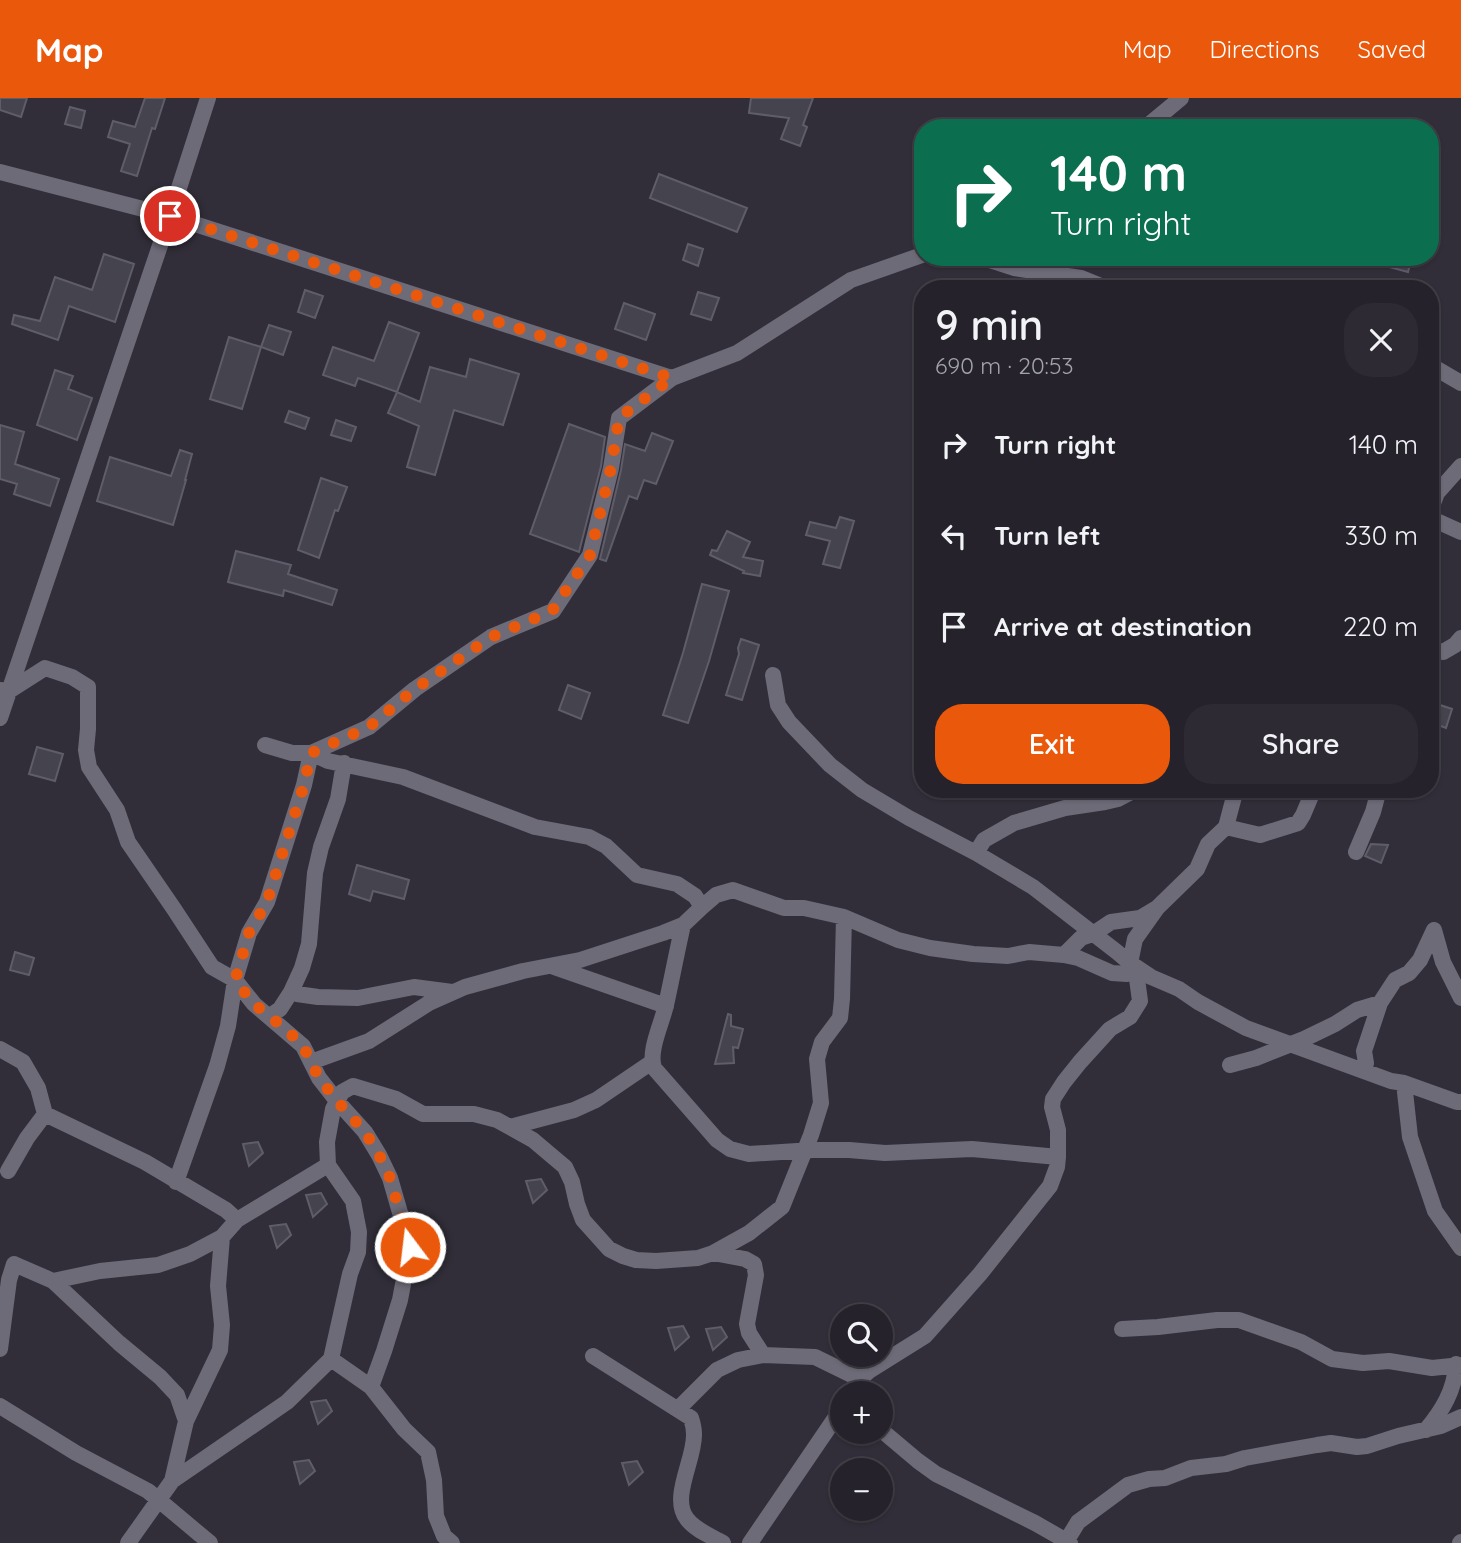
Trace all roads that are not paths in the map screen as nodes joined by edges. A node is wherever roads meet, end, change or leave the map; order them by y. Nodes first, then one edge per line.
1 (208, 98) edge
2 (1181, 98) edge
3 (1156, 119) edge
4 (0, 172) edge
5 (170, 216) junction
6 (914, 258) edge
7 (1008, 266) edge
8 (1087, 280) edge
9 (1439, 370) edge
10 (672, 378) junction
11 (1461, 383) edge
12 (1461, 466) edge
13 (1439, 491) edge
14 (1439, 522) edge
15 (1461, 532) edge
16 (1461, 638) edge
17 (1439, 651) edge
18 (773, 675) dead end
19 (5, 690) edge
20 (0, 718) edge
21 (265, 745) dead end
22 (311, 753) junction
23 (344, 763) junction
24 (1120, 798) edge
25 (1233, 798) edge
26 (1311, 798) edge
27 (1377, 798) edge
28 (1226, 827) junction
29 (1356, 852) dead end
30 (976, 853) junction
31 (702, 906) junction
32 (1157, 908) junction
33 (844, 917) junction
34 (683, 925) junction
35 (1093, 934) junction
36 (1064, 955) junction
37 (1129, 963) junction
38 (551, 966) junction
39 (235, 980) junction
40 (291, 992) junction
41 (453, 992) junction
42 (1461, 998) edge
43 (1380, 1003) junction
44 (666, 1006) junction
45 (270, 1017) junction
46 (1289, 1045) junction
47 (0, 1049) edge
48 (311, 1062) junction
49 (652, 1062) junction
50 (1230, 1065) dead end
51 (1364, 1071) junction
52 (1404, 1083) junction
53 (337, 1101) junction
54 (1461, 1102) edge
55 (45, 1114) junction
56 (510, 1127) junction
57 (804, 1152) junction
58 (1058, 1157) junction
59 (328, 1165) junction
60 (8, 1171) dead end
61 (176, 1182) junction
62 (237, 1220) junction
63 (222, 1237) junction
64 (1461, 1248) edge
65 (713, 1253) junction
66 (7, 1261) edge
67 (53, 1281) junction
68 (1122, 1329) dead end
69 (0, 1349) edge
70 (763, 1355) junction
71 (593, 1356) dead end
72 (331, 1359) junction
73 (1459, 1365) edge
74 (849, 1381) edge
75 (862, 1381) edge
76 (370, 1387) junction
77 (0, 1406) edge
78 (678, 1409) junction
79 (1461, 1417) edge
80 (186, 1421) junction
81 (830, 1426) edge
82 (1426, 1430) junction
83 (893, 1440) edge
84 (172, 1481) junction
85 (158, 1498) junction
86 (1068, 1542) edge
87 (128, 1543) edge
88 (210, 1543) edge
89 (452, 1543) edge
90 (723, 1543) edge
91 (750, 1543) edge

1 - 5 street
2 - 3 street
4 - 5 street
5 - 10 street
5 - 19 street
6 - 10 street
7 - 8 street
9 - 11 street
10 - 22 street
12 - 13 street
14 - 15 street
16 - 17 street
18 - 30 street
19 - 20 street
19 - 39 street
21 - 22 street
22 - 23 street
22 - 39 street
23 - 31 street
23 - 40 street
24 - 30 street
25 - 28 street
26 - 28 street
27 - 29 street
28 - 32 street
30 - 35 street
31 - 33 street
31 - 34 street
32 - 35 street
32 - 37 street
33 - 36 street
33 - 57 street
34 - 38 street
34 - 44 street
35 - 36 street
35 - 37 street
36 - 37 street
37 - 46 street
37 - 58 street
38 - 41 street
38 - 44 street
39 - 45 street
39 - 61 street
40 - 41 street
40 - 45 street
41 - 48 street
42 - 43 street
43 - 46 street
43 - 51 street
44 - 49 street
45 - 48 street
46 - 50 street
46 - 51 street
47 - 55 street
48 - 53 street
49 - 56 street
49 - 57 street
51 - 52 street
52 - 54 street
52 - 64 street
53 - 56 street
53 - 59 street
53 - 76 street
55 - 60 street
55 - 61 street
56 - 65 street
57 - 58 street
57 - 65 street
58 - 75 street
59 - 62 street
59 - 72 street
61 - 62 street
62 - 63 street
63 - 67 street
63 - 80 street
65 - 70 street
66 - 67 street
66 - 69 street
67 - 80 street
68 - 73 street
70 - 74 street
70 - 78 street
71 - 78 street
72 - 76 street
72 - 84 street
73 - 82 street
76 - 89 street
77 - 85 street
78 - 90 street
79 - 82 street
80 - 84 street
81 - 91 street
82 - 86 street
83 - 86 street
84 - 85 street
85 - 87 street
85 - 88 street

